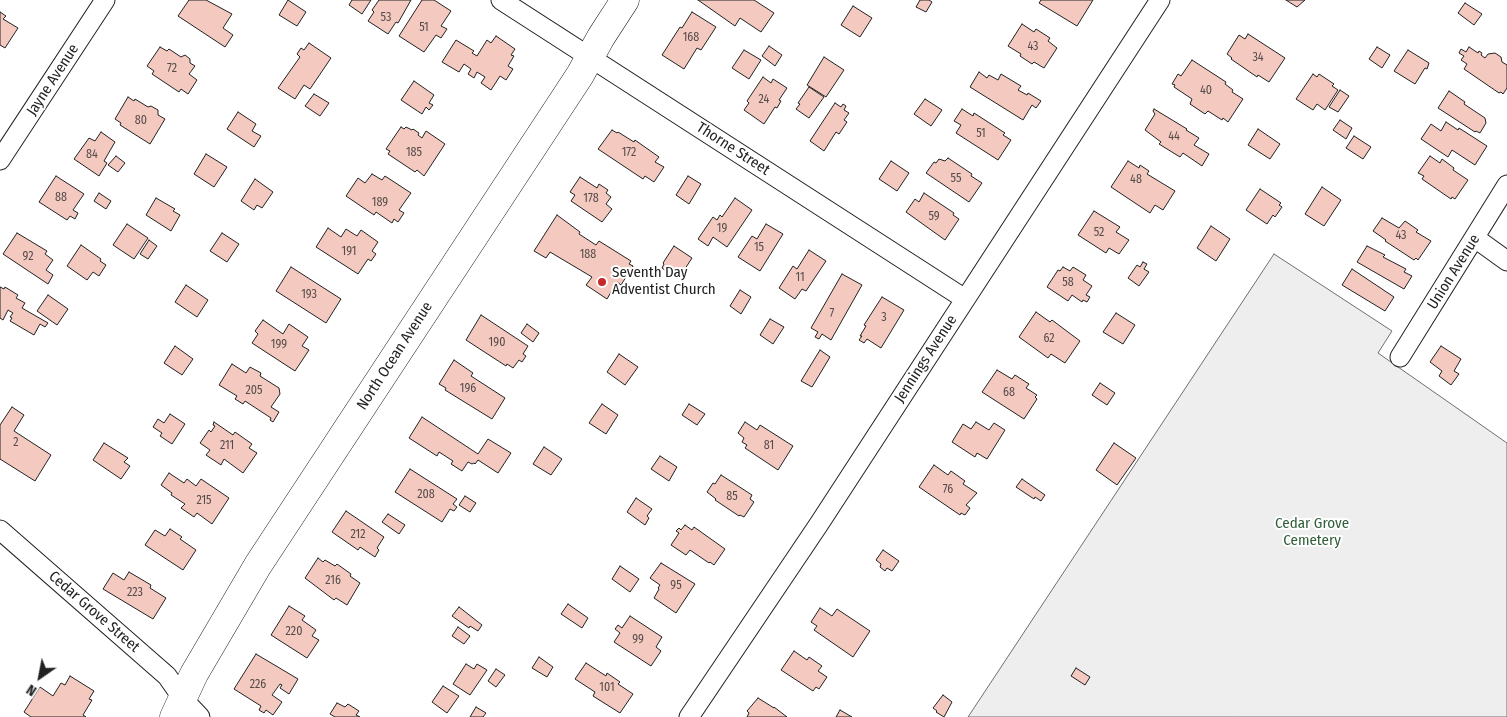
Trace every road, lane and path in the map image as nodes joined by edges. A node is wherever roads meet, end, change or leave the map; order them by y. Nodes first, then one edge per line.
1 (105, 0) edge
2 (501, 0) edge
3 (625, 0) edge
4 (1160, 0) edge
5 (590, 57) junction
6 (0, 160) edge
7 (1507, 186) edge
8 (1476, 238) junction
9 (1507, 261) edge
10 (965, 299) junction
11 (1400, 357) dead end
12 (0, 530) edge
13 (186, 711) edge
14 (689, 717) edge

1 - 6 street, Jayne Avenue
2 - 5 street, Thorne Street
3 - 5 street, North Ocean Avenue
4 - 10 street, Jennings Avenue
5 - 10 street, Thorne Street
5 - 13 street, North Ocean Avenue
7 - 8 street, Union Avenue
8 - 9 street
8 - 11 street, Union Avenue
10 - 14 street, Jennings Avenue
12 - 13 street, Cedar Grove Street

